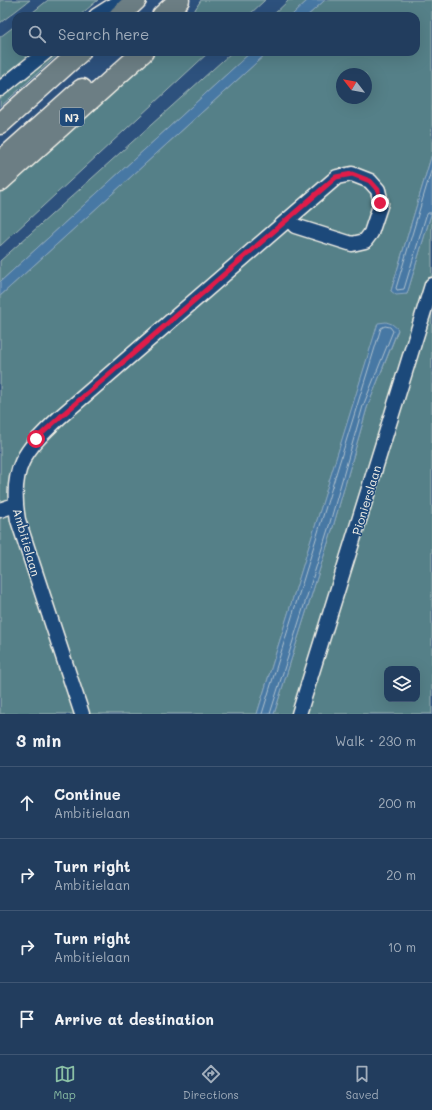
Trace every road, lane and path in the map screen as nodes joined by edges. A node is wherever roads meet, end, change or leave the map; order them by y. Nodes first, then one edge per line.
1 (121, 0) edge
2 (136, 0) edge
3 (179, 0) edge
4 (194, 0) edge
5 (102, 12) edge
6 (123, 12) edge
7 (166, 12) edge
8 (183, 12) edge
9 (41, 56) edge
10 (76, 56) edge
11 (119, 56) edge
12 (139, 56) edge
13 (0, 89) edge
14 (0, 124) edge
15 (0, 162) edge
16 (0, 181) edge
17 (288, 219) junction
18 (432, 285) edge
19 (15, 505) junction
20 (0, 510) edge
21 (82, 714) edge
22 (299, 714) edge

1 - 5 street
2 - 6 highway
3 - 7 highway
4 - 8 highway
9 - 13 street
10 - 14 highway
11 - 15 highway, N7
12 - 16 highway, N7
17 - 17 street, Ambitielaan
17 - 19 street, Ambitielaan
18 - 22 street, Pionierslaan
19 - 20 street
19 - 21 street, Ambitielaan

